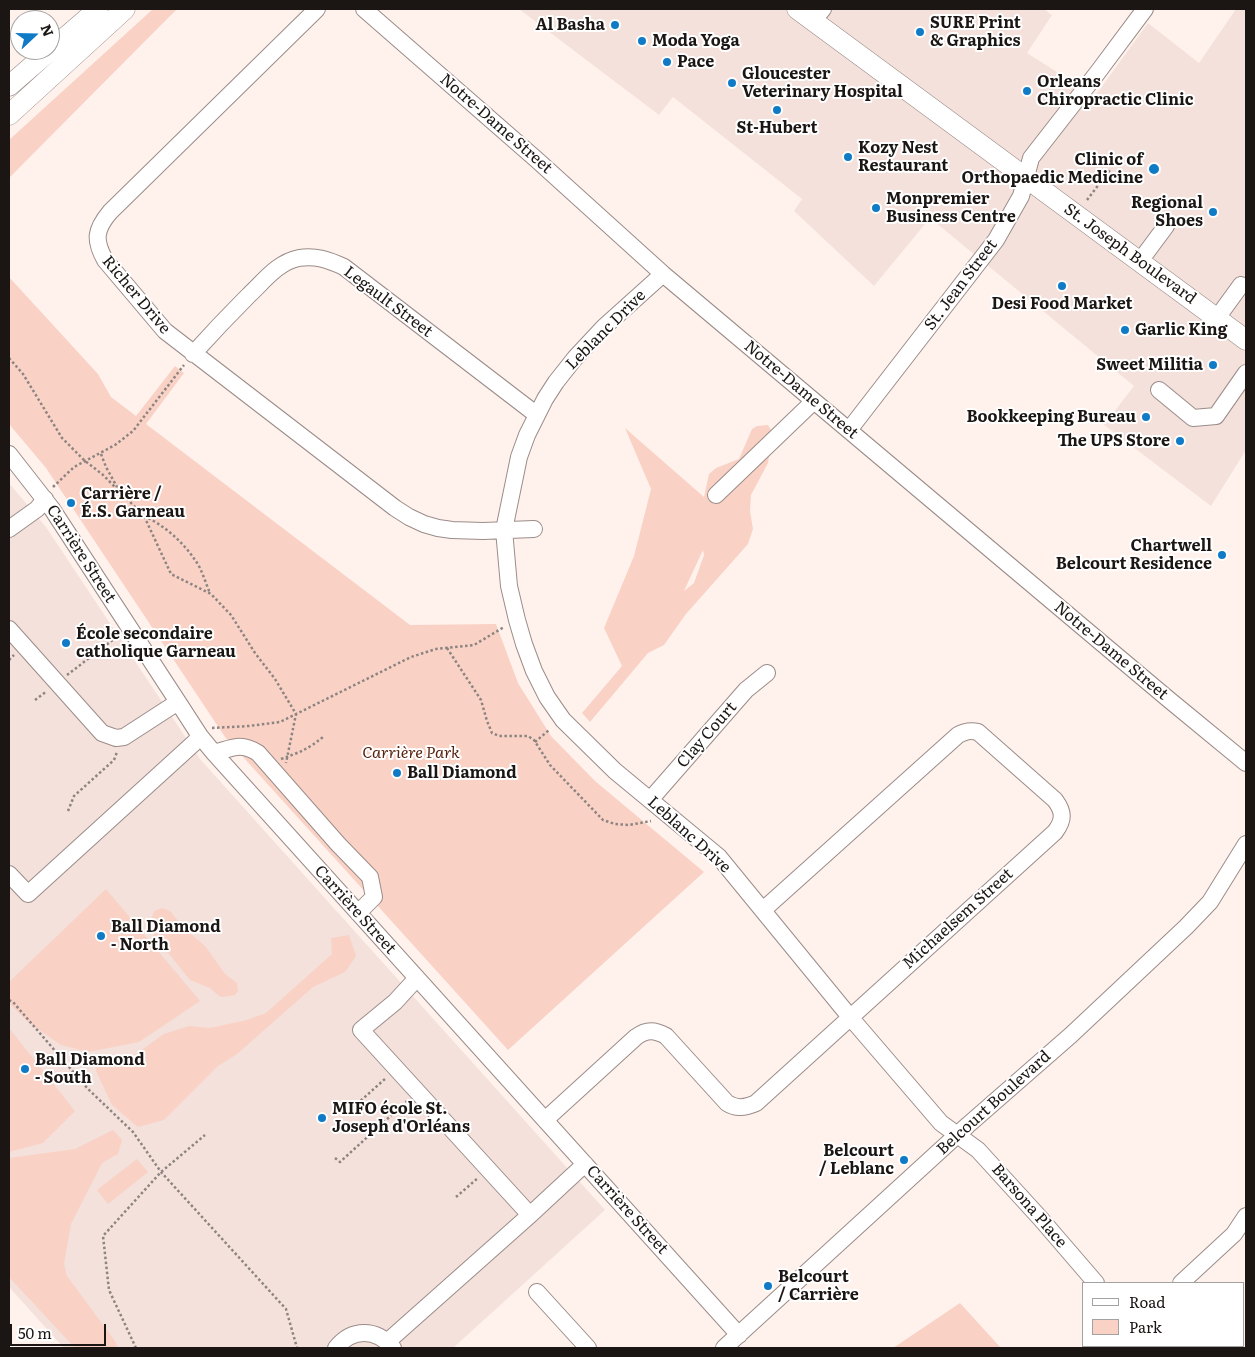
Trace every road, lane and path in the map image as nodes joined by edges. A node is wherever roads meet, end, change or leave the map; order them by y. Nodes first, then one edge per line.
1 (98, 9) edge
2 (125, 9) edge
3 (317, 9) edge
4 (364, 9) edge
5 (797, 9) edge
6 (1145, 9) edge
7 (818, 15) edge
8 (9, 86) edge
9 (9, 114) edge
10 (1110, 170) dead end
11 (1026, 178) junction
12 (1087, 200) dead end
13 (1166, 226) dead end
14 (1140, 261) junction
15 (662, 274) junction
16 (1241, 285) dead end
17 (1217, 318) junction
18 (1246, 340) edge
19 (193, 354) junction
20 (9, 358) edge
21 (1246, 373) edge
22 (1159, 390) dead end
23 (814, 401) junction
24 (537, 415) junction
25 (849, 430) junction
26 (100, 453) junction
27 (9, 454) edge
28 (85, 461) junction
29 (119, 490) junction
30 (716, 495) dead end
31 (44, 497) junction
32 (144, 516) junction
33 (9, 528) edge
34 (534, 529) dead end
35 (504, 530) junction
36 (211, 594) junction
37 (517, 620) junction
38 (129, 627) junction
39 (9, 629) edge
40 (447, 648) junction
41 (767, 673) dead end
42 (57, 683) junction
43 (178, 702) junction
44 (296, 714) junction
45 (550, 730) dead end
46 (200, 736) junction
47 (323, 737) dead end
48 (116, 738) junction
49 (535, 742) junction
50 (214, 753) junction
51 (286, 758) junction
52 (1246, 763) edge
53 (268, 764) junction
54 (285, 784) junction
55 (650, 800) junction
56 (68, 811) dead end
57 (651, 821) dead end
58 (1246, 844) edge
59 (9, 874) edge
60 (763, 910) junction
61 (358, 914) junction
62 (417, 978) junction
63 (9, 1000) edge
64 (850, 1017) junction
65 (397, 1070) junction
66 (418, 1092) junction
67 (357, 1104) dead end
68 (545, 1120) junction
69 (958, 1134) junction
70 (205, 1135) dead end
71 (335, 1158) dead end
72 (585, 1164) junction
73 (488, 1169) junction
74 (161, 1172) junction
75 (456, 1197) dead end
76 (530, 1215) junction
77 (1246, 1216) edge
78 (1095, 1282) edge
79 (1182, 1282) edge
80 (538, 1292) dead end
81 (739, 1335) junction
82 (390, 1345) edge
83 (136, 1348) edge
84 (297, 1348) edge
85 (336, 1348) edge
86 (588, 1348) edge
87 (724, 1348) edge

1 - 8 main road
2 - 9 main road
3 - 19 street, Richer Drive
4 - 15 street, Notre-Dame Street
5 - 7 main road, St. Joseph Boulevard
6 - 11 street, St. Jean Street
7 - 11 main road, St. Joseph Boulevard
10 - 12 path
11 - 14 main road, St. Joseph Boulevard
11 - 25 street, St. Jean Street
13 - 14 street
14 - 17 main road, St. Joseph Boulevard
15 - 23 street, Notre-Dame Street
15 - 24 street, Leblanc Drive
16 - 17 street
17 - 18 main road, St. Joseph Boulevard
19 - 24 street, Legault Street
19 - 26 path
19 - 35 street, Richer Drive
20 - 28 path
21 - 22 street
23 - 25 street, Notre-Dame Street
23 - 30 street
24 - 35 street, Leblanc Drive
25 - 52 street, Notre-Dame Street
26 - 28 path
26 - 29 path
27 - 31 street, Carrière Street
28 - 29 path
28 - 31 path
29 - 32 path
31 - 33 street
31 - 38 street, Carrière Street
32 - 36 path
32 - 36 path
34 - 35 street
35 - 37 street, Leblanc Drive
36 - 44 path
37 - 40 path
37 - 55 street, Leblanc Drive
38 - 42 path
38 - 43 street, Carrière Street
39 - 42 street
40 - 44 path
40 - 49 path
41 - 55 street, Clay Court
42 - 48 street
43 - 46 street, Carrière Street
43 - 48 street
44 - 46 path
44 - 51 path
45 - 49 path
46 - 50 street, Carrière Street
46 - 59 street
47 - 51 path
48 - 56 path
49 - 57 path
50 - 53 street
50 - 61 street, Carrière Street
51 - 53 path
51 - 54 path
53 - 54 street
54 - 61 street
55 - 60 street, Leblanc Drive
58 - 69 street, Belcourt Boulevard
60 - 64 street, Leblanc Drive
60 - 64 street, Michaelsem Street
61 - 62 street, Carrière Street
62 - 65 street
62 - 68 street, Carrière Street
63 - 74 path
64 - 68 street, Michaelsem Street
64 - 69 street, Leblanc Drive
65 - 66 street
65 - 67 path
66 - 71 path
66 - 73 street
68 - 72 street, Carrière Street
69 - 78 street, Barsona Place
69 - 81 street, Belcourt Boulevard
70 - 74 path
72 - 76 street
72 - 81 street, Carrière Street
73 - 75 path
73 - 76 street
74 - 83 path
74 - 84 path
76 - 82 street
77 - 79 street
80 - 86 street
81 - 87 street, Belcourt Boulevard
82 - 85 street

